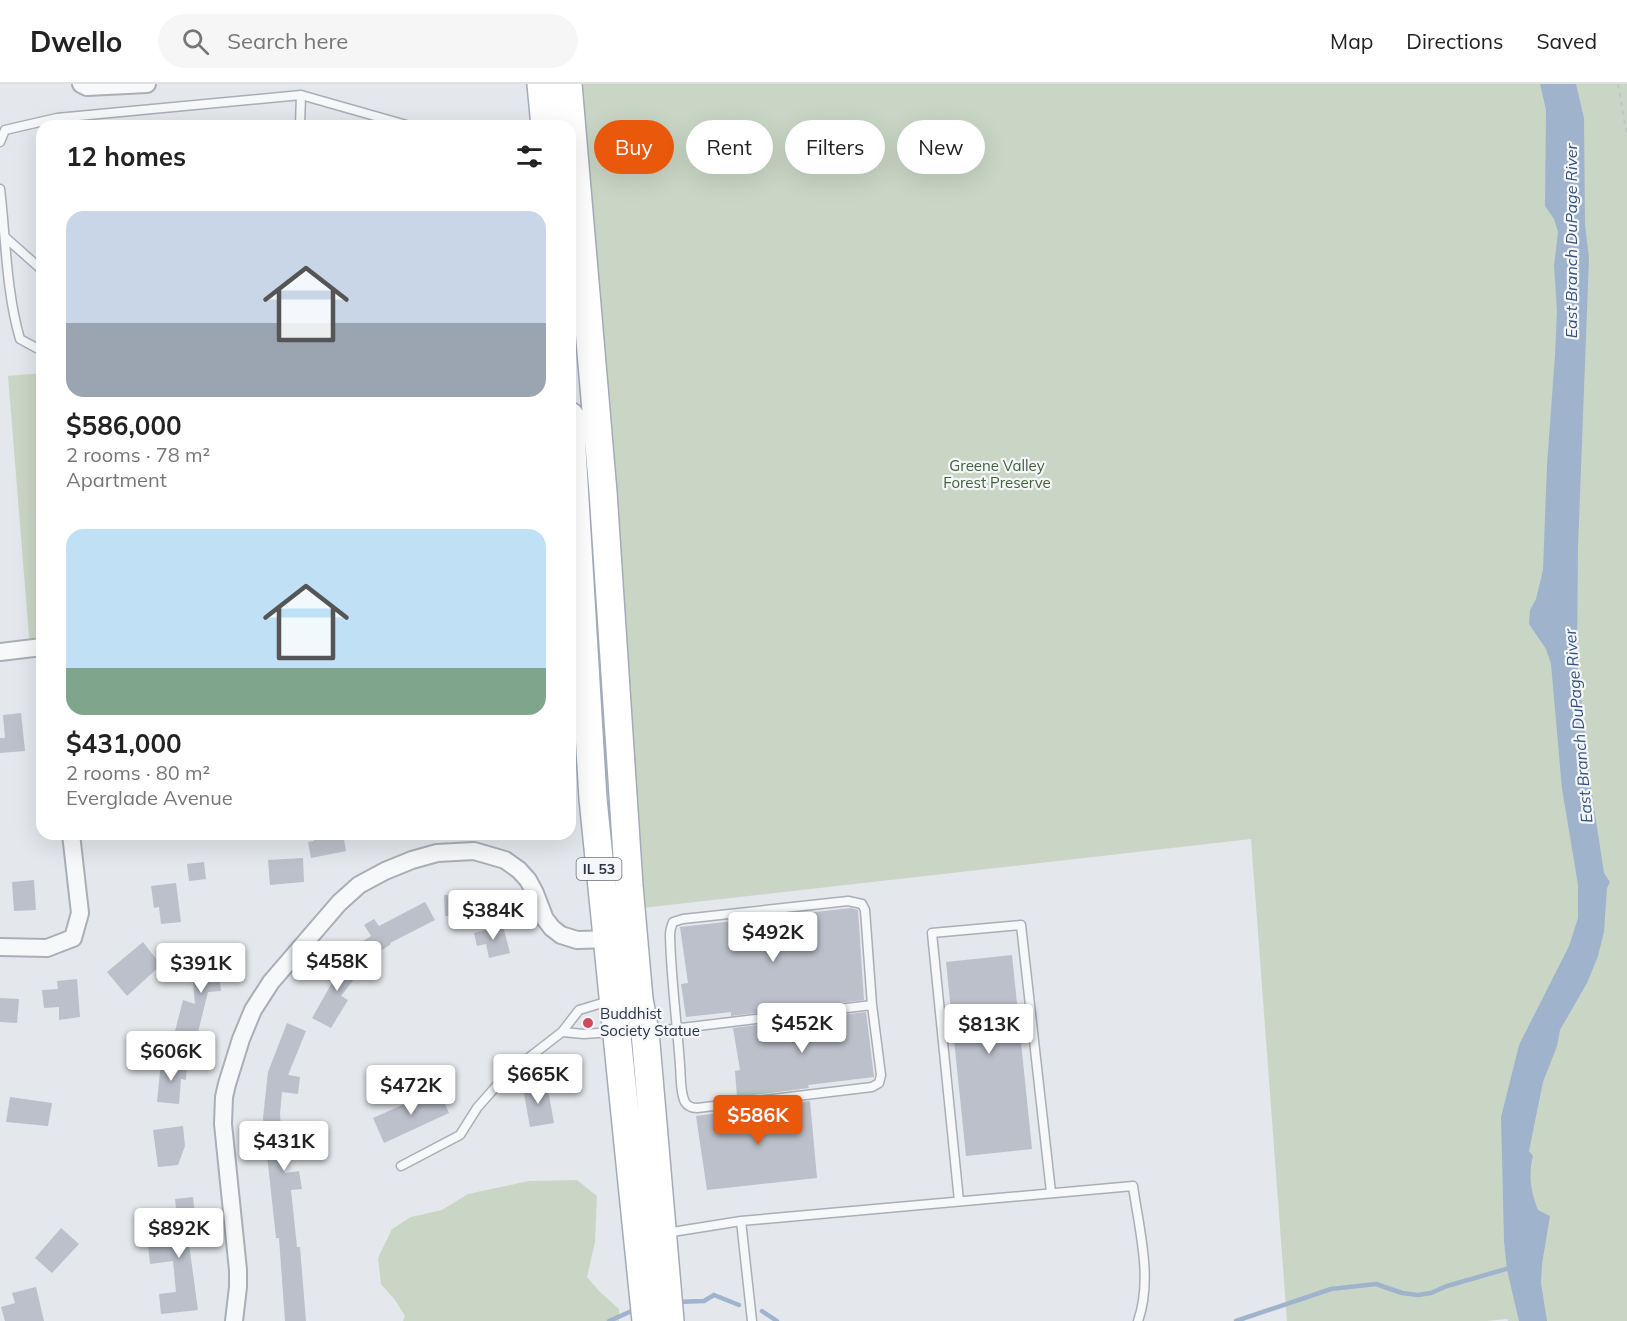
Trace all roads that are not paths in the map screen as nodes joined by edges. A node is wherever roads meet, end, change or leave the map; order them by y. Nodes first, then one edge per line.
1 (81, 84) edge
2 (147, 84) edge
3 (541, 84) edge
4 (568, 84) edge
5 (301, 95) junction
6 (48, 120) edge
7 (300, 120) edge
8 (389, 120) edge
9 (544, 120) edge
10 (571, 120) edge
11 (36, 123) edge
12 (0, 142) edge
13 (576, 177) edge
14 (0, 189) edge
15 (6, 238) junction
16 (36, 265) edge
17 (36, 348) edge
18 (576, 516) edge
19 (36, 647) edge
20 (0, 652) edge
21 (72, 840) edge
22 (634, 937) junction
23 (606, 939) junction
24 (0, 947) edge
25 (612, 1000) junction
26 (872, 1005) junction
27 (677, 1028) junction
28 (562, 1032) junction
29 (615, 1032) junction
30 (645, 1032) junction
31 (401, 1166) dead end
32 (1051, 1192) junction
33 (958, 1201) junction
34 (741, 1221) junction
35 (663, 1234) junction
36 (234, 1321) edge
37 (646, 1321) edge
38 (670, 1321) edge
39 (752, 1321) edge
40 (1138, 1321) edge

1 - 2 street
3 - 9 main road
4 - 10 main road, IL 53
5 - 6 lane
5 - 7 lane
5 - 8 lane
11 - 12 lane
13 - 22 main road, IL 53
14 - 15 lane
15 - 16 lane
15 - 17 lane
18 - 23 main road, IL 53
19 - 20 street
21 - 24 street
22 - 23 street
22 - 30 main road, IL 53
23 - 25 main road, IL 53
23 - 36 street
25 - 28 lane
25 - 29 main road, IL 53
26 - 27 lane
26 - 27 lane
26 - 27 lane
27 - 30 lane
28 - 29 lane
28 - 31 lane
29 - 37 main road, IL 53
30 - 35 main road, IL 53
32 - 33 lane
32 - 33 lane
32 - 40 lane
33 - 34 lane
34 - 35 lane
34 - 39 lane
35 - 38 main road, IL 53

